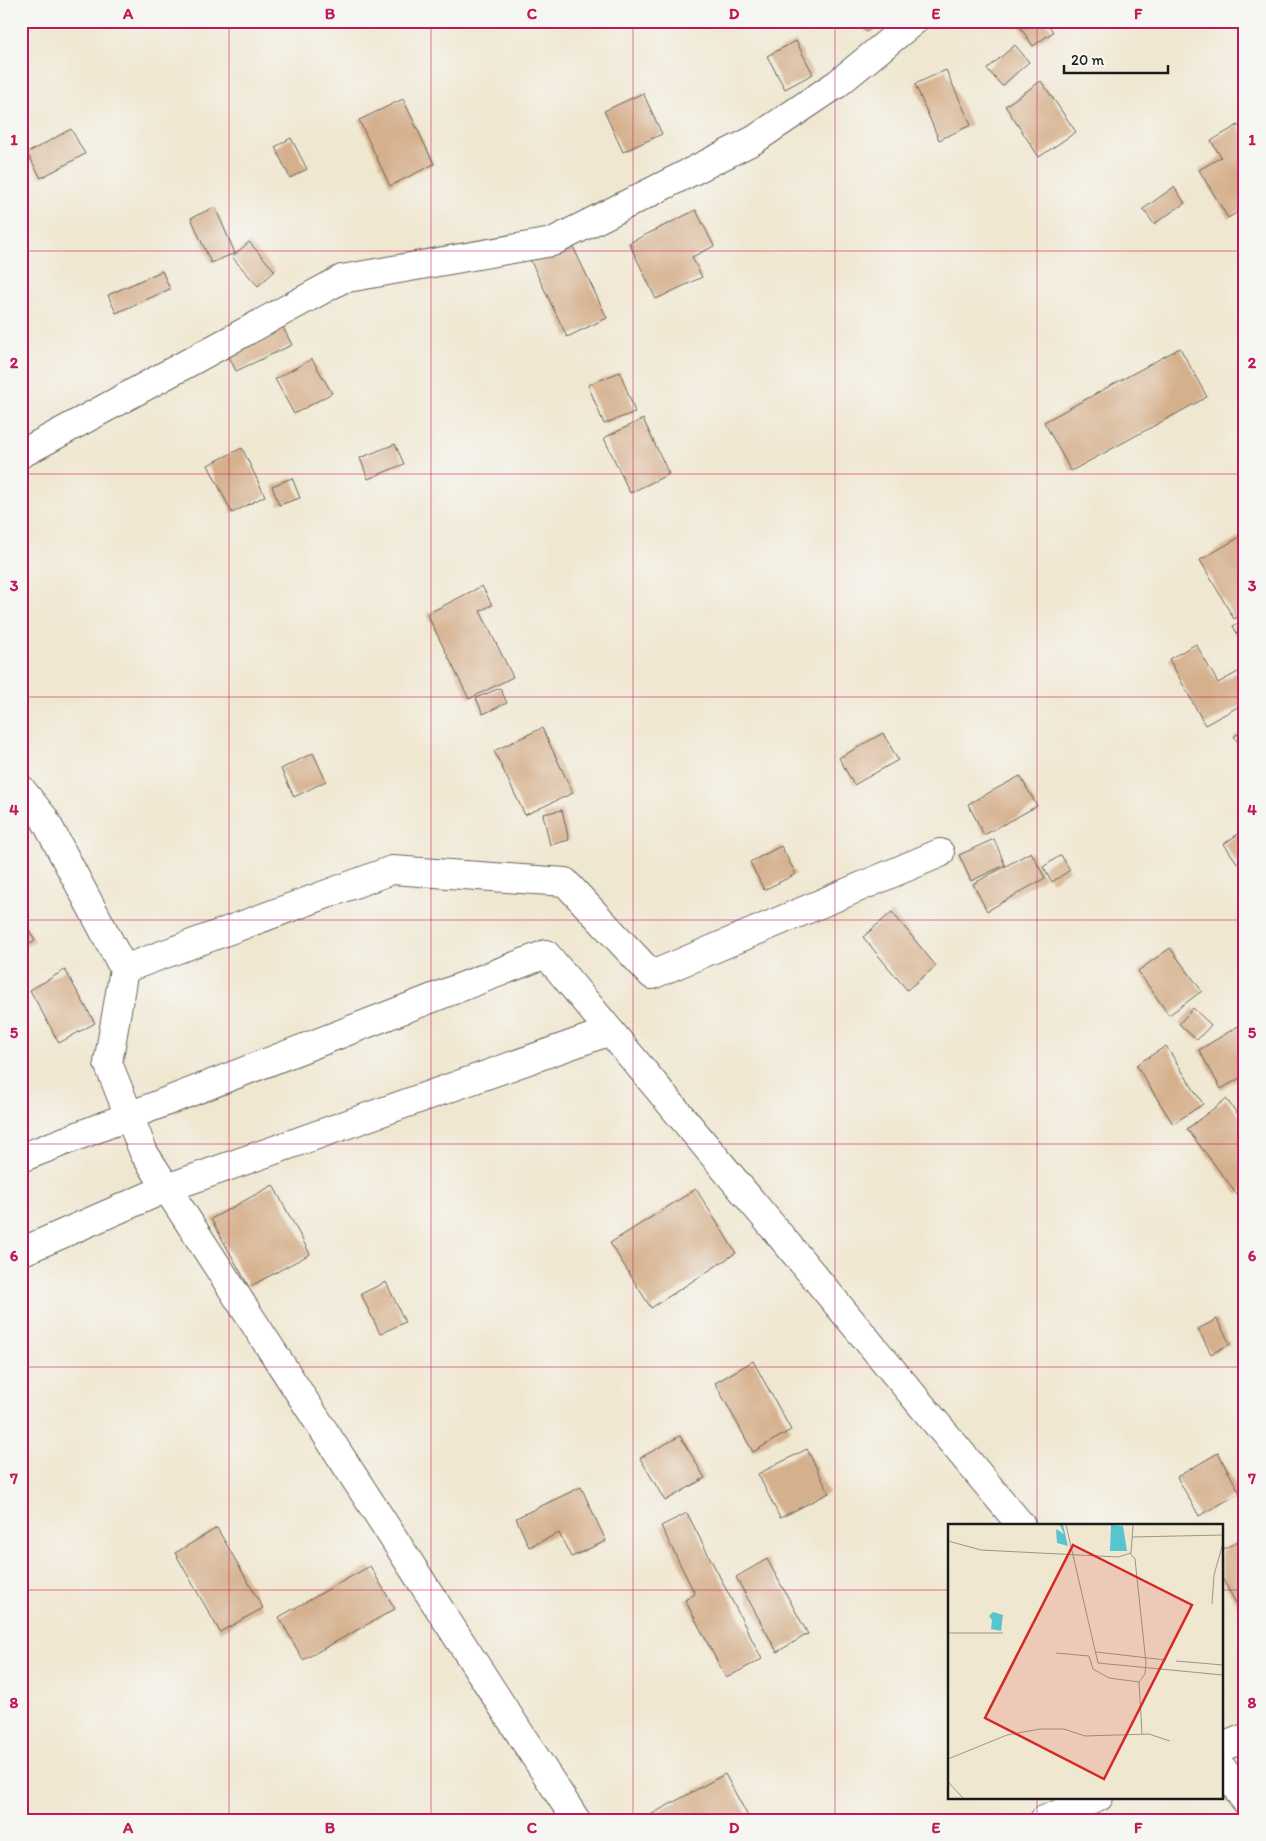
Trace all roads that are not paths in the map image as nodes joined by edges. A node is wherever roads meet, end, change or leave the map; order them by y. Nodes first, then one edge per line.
1 (914, 21) edge
2 (21, 454) edge
3 (21, 789) edge
4 (940, 853) dead end
5 (124, 969) junction
6 (610, 1031) junction
7 (129, 1115) junction
8 (21, 1158) edge
9 (167, 1188) junction
10 (21, 1252) edge
11 (1020, 1524) edge
12 (1245, 1738) edge
13 (1224, 1747) edge
14 (1224, 1771) edge
15 (1098, 1798) edge
16 (1245, 1800) edge
17 (576, 1820) edge
18 (1044, 1820) edge

1 - 2 street
3 - 5 street
4 - 5 street
5 - 7 street
6 - 7 street
6 - 9 street
6 - 11 street
7 - 8 street
7 - 9 street
9 - 10 street
9 - 17 street
12 - 13 street
14 - 16 street
15 - 18 street

